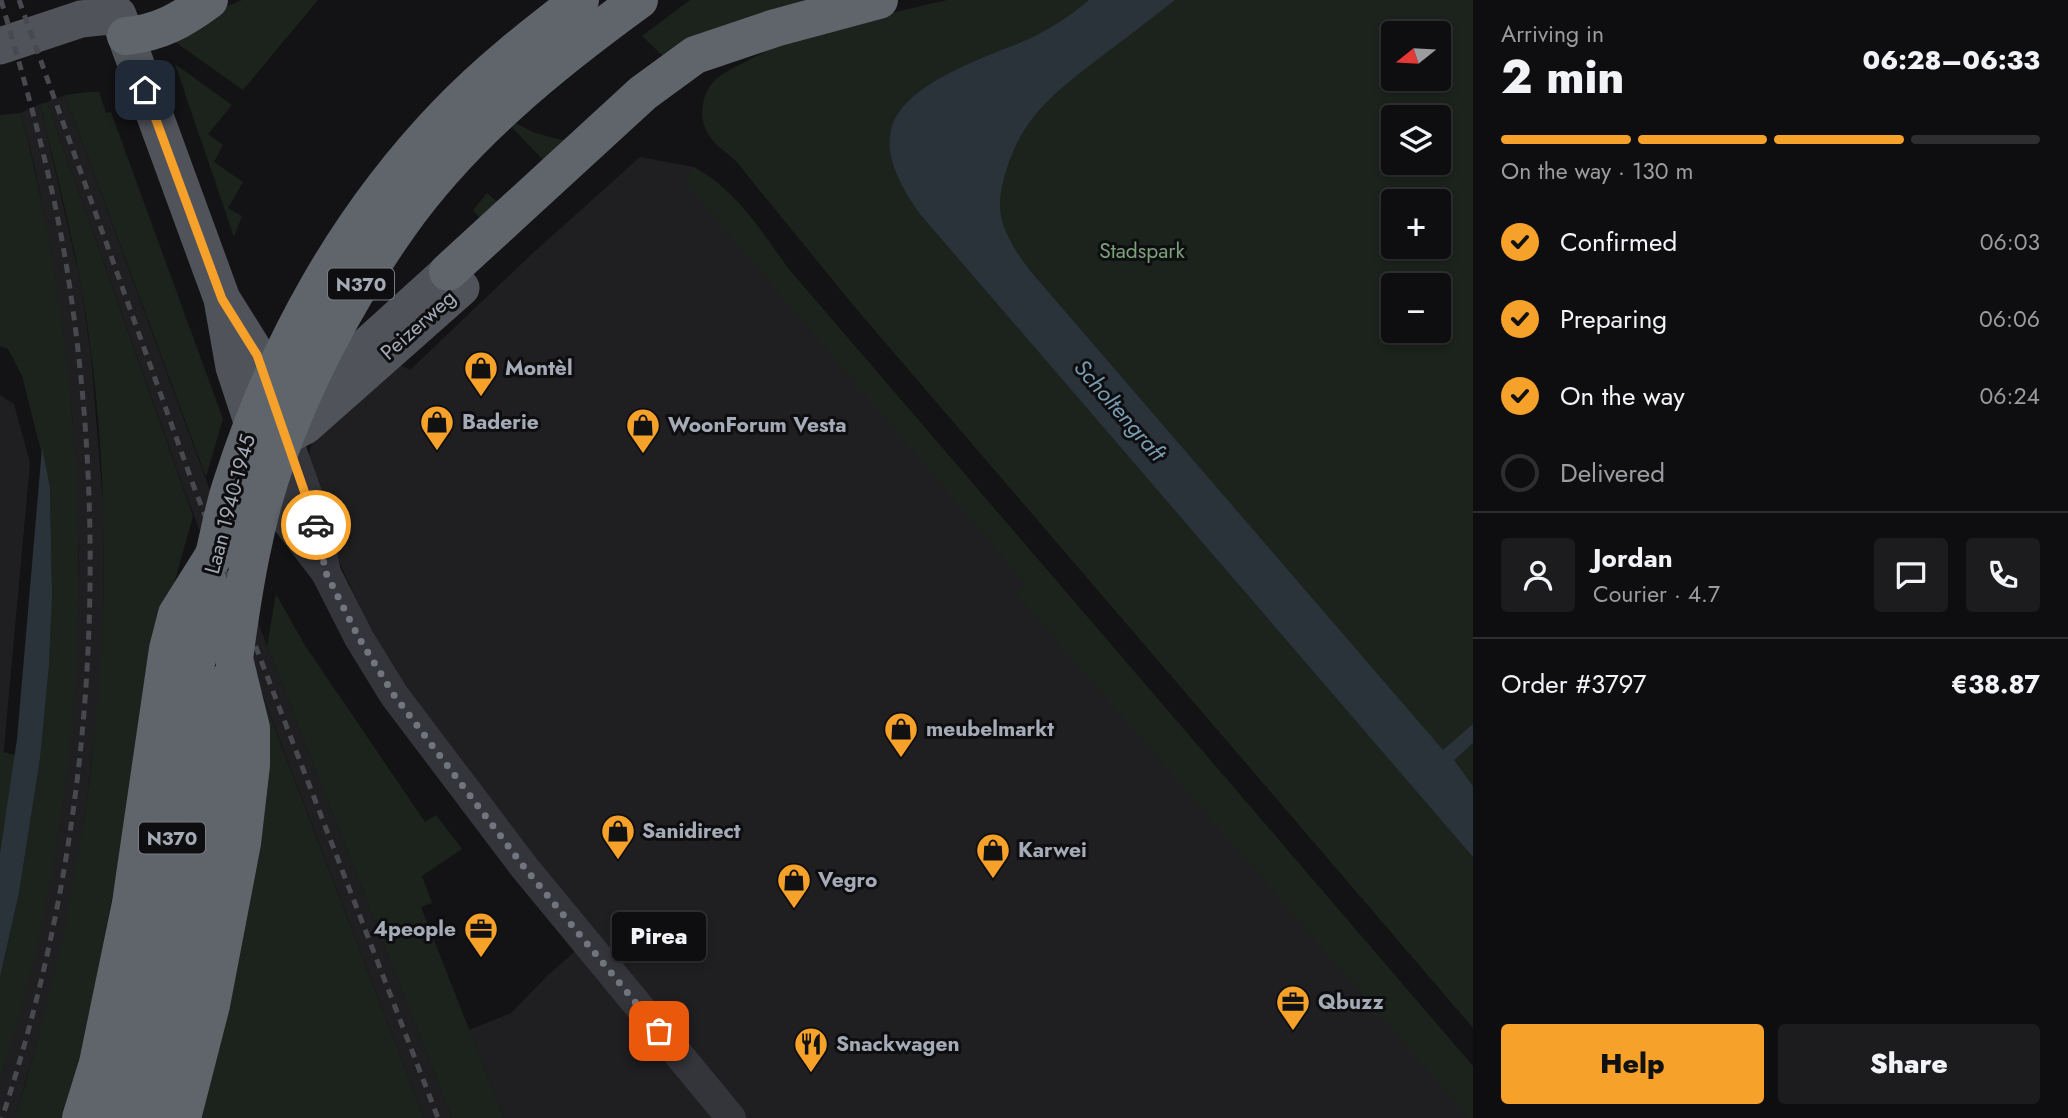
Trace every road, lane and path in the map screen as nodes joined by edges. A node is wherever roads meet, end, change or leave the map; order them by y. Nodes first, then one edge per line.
1 (174, 0) edge
2 (209, 0) edge
3 (580, 0) edge
4 (639, 0) edge
5 (879, 0) edge
6 (122, 26) junction
7 (0, 46) edge
8 (0, 68) edge
9 (454, 280) joint
10 (273, 427) junction
11 (214, 555) junction
12 (234, 659) junction
13 (81, 1118) edge
14 (112, 1118) edge
15 (150, 1118) edge
16 (181, 1118) edge
17 (730, 1118) edge

1 - 6 highway
2 - 6 highway
3 - 11 highway, Laan 1940-1945 / N370, bridge
4 - 12 highway, Laan 1940-1945 / N370, bridge
5 - 9 highway
6 - 7 main road
6 - 8 main road
6 - 10 main road
9 - 10 main road, Peizerweg
10 - 17 street
11 - 13 highway, N370
11 - 14 highway, Laan 1940-1945 / N370
12 - 15 highway, Laan 1940-1945 / N370
12 - 16 highway, N370

